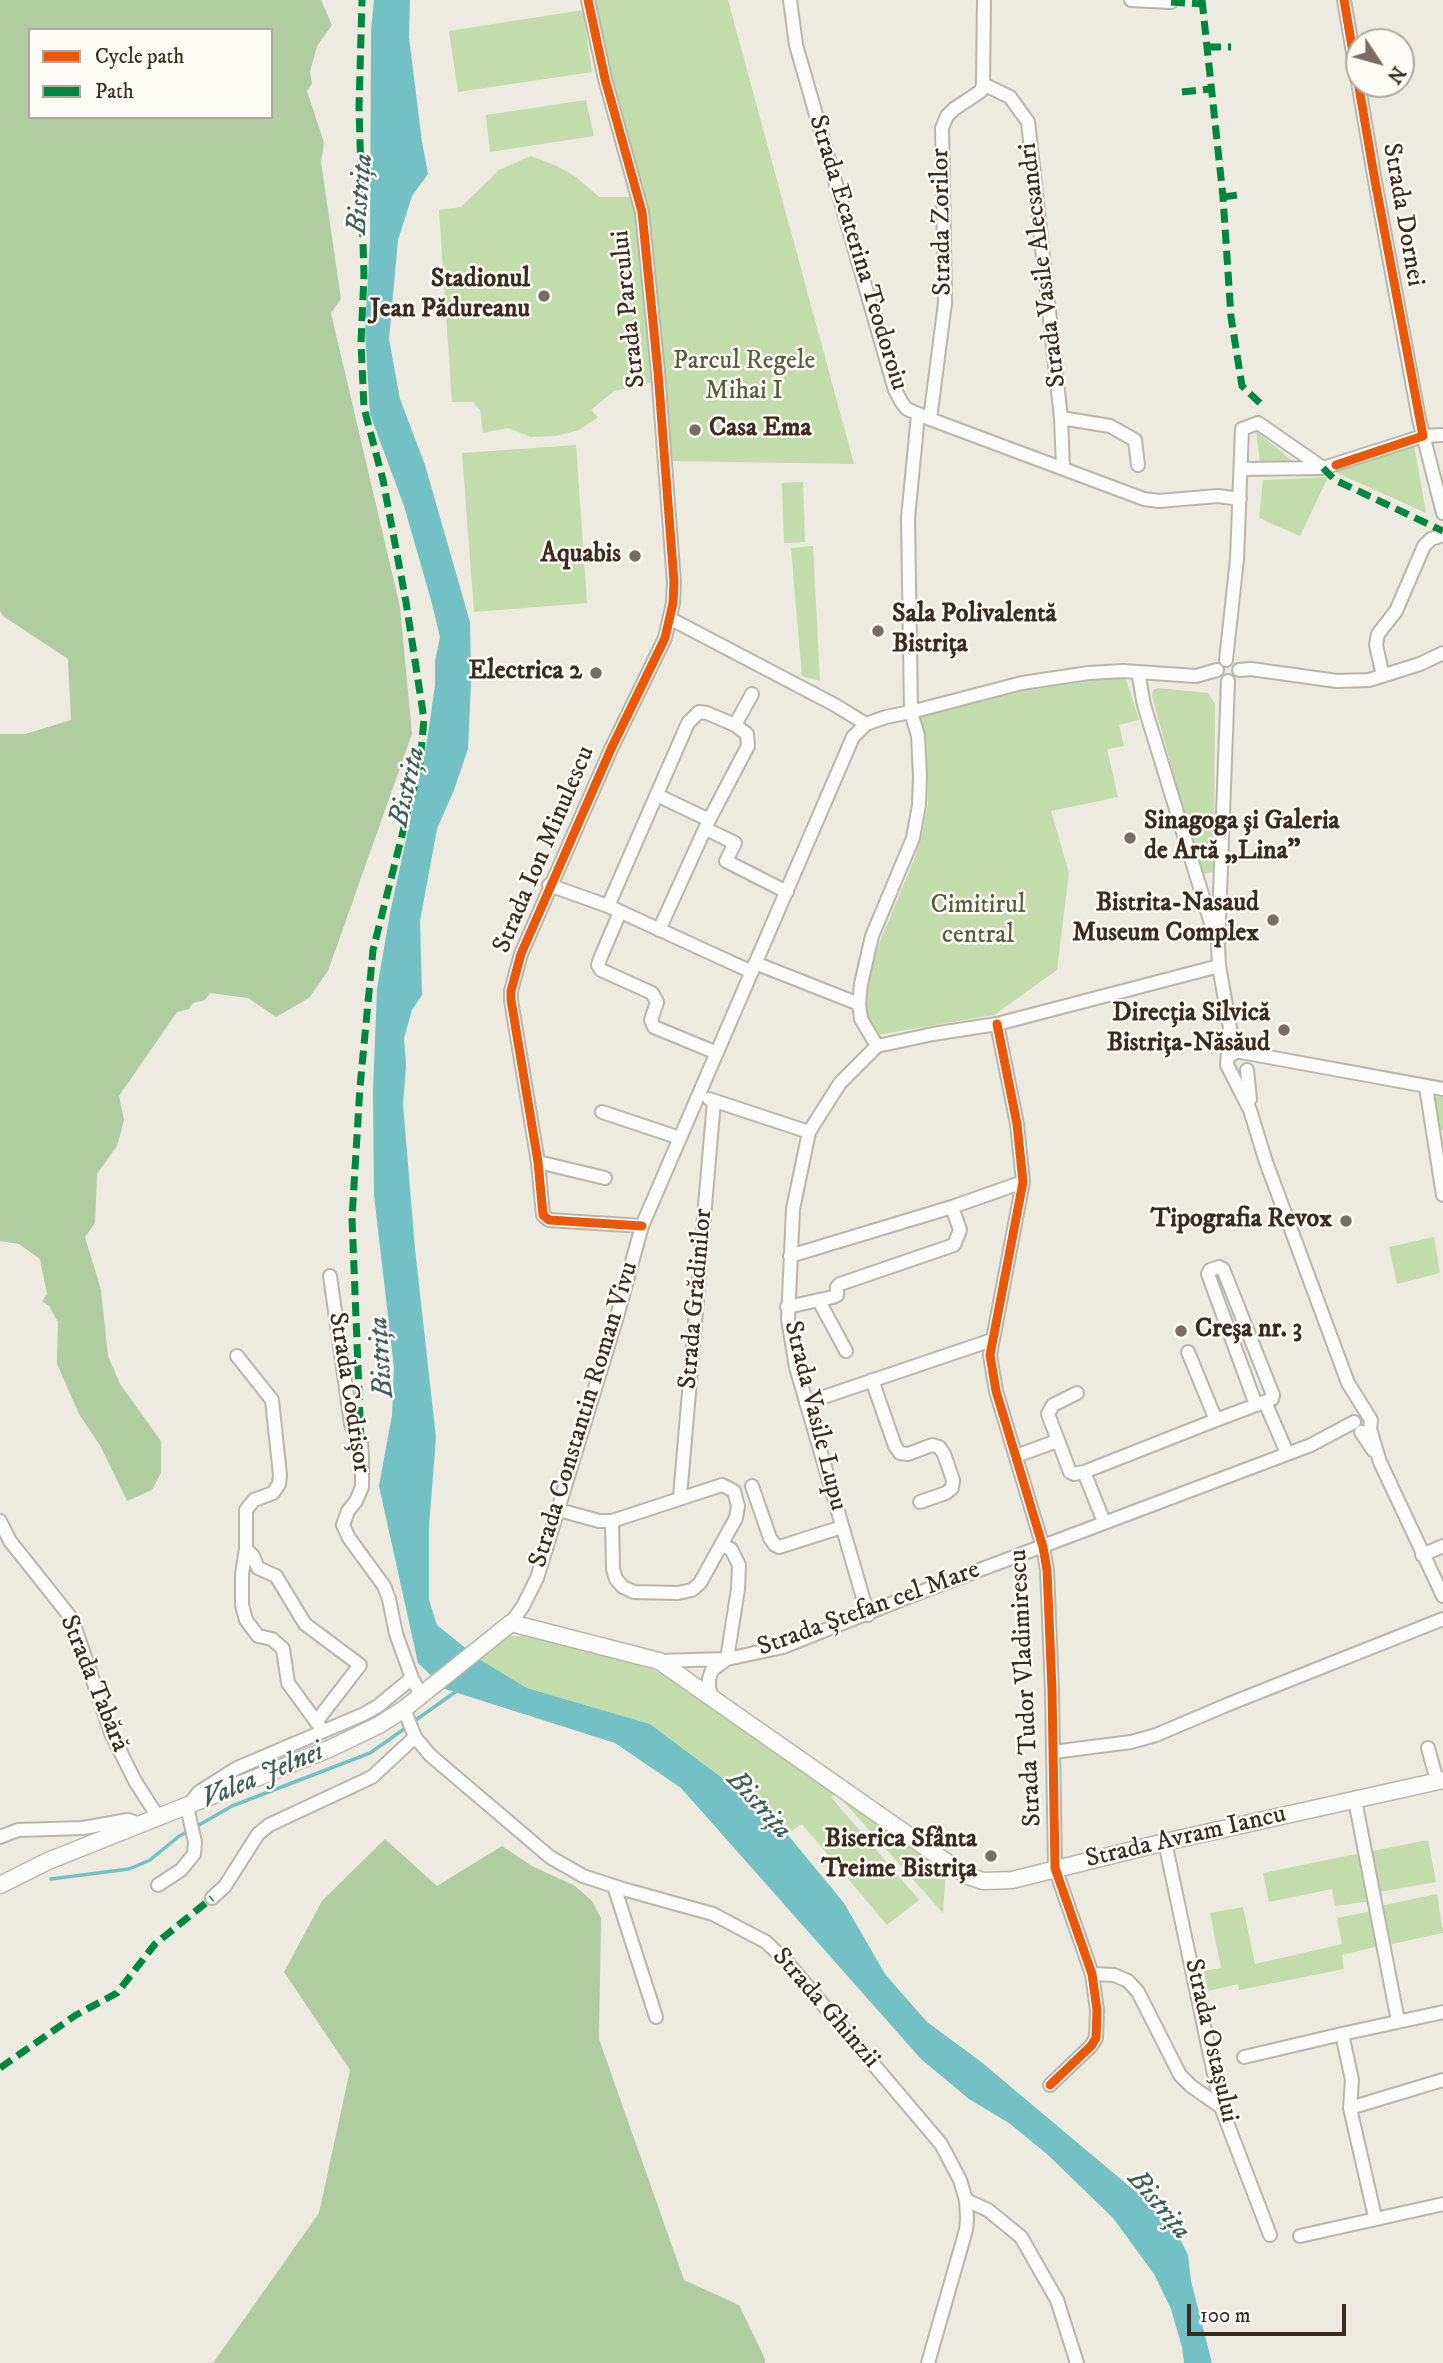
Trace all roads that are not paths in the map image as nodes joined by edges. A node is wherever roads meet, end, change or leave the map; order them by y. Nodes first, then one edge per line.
1 (790, 0) edge
2 (984, 0) edge
3 (1131, 0) edge
4 (1345, 0) edge
5 (1171, 2) dead end
6 (589, 6) edge
7 (983, 84) junction
8 (924, 417) junction
9 (1061, 418) junction
10 (1443, 435) edge
11 (1423, 436) junction
12 (1138, 465) dead end
13 (1063, 468) junction
14 (1323, 468) junction
15 (1242, 469) junction
16 (1240, 499) junction
17 (1443, 513) edge
18 (1443, 535) edge
19 (671, 619) junction
20 (1443, 653) edge
21 (1226, 660) junction
22 (1217, 670) junction
23 (1239, 670) junction
24 (1138, 672) junction
25 (1383, 676) junction
26 (1228, 681) junction
27 (752, 694) dead end
28 (911, 712) junction
29 (866, 724) junction
30 (735, 725) junction
31 (657, 795) junction
32 (708, 825) junction
33 (550, 886) junction
34 (787, 892) junction
35 (614, 909) junction
36 (659, 930) junction
37 (1218, 945) junction
38 (1219, 966) junction
39 (754, 967) junction
40 (859, 1004) junction
41 (997, 1024) junction
42 (877, 1046) junction
43 (716, 1053) junction
44 (1239, 1054) junction
45 (1282, 1061) junction
46 (1248, 1069) junction
47 (1233, 1073) junction
48 (1426, 1087) junction
49 (1443, 1089) edge
50 (699, 1095) junction
51 (714, 1101) junction
52 (1250, 1110) junction
53 (602, 1112) dead end
54 (809, 1132) junction
55 (680, 1138) junction
56 (538, 1162) junction
57 (605, 1178) dead end
58 (1023, 1182) junction
59 (1443, 1195) edge
60 (952, 1207) junction
61 (642, 1226) junction
62 (790, 1256) junction
63 (330, 1276) dead end
64 (819, 1301) junction
65 (787, 1307) junction
66 (992, 1340) junction
67 (846, 1351) dead end
68 (1188, 1352) dead end
69 (237, 1356) dead end
70 (872, 1380) junction
71 (1077, 1393) dead end
72 (806, 1403) junction
73 (1261, 1404) junction
74 (1216, 1420) junction
75 (1361, 1425) junction
76 (1058, 1441) junction
77 (1287, 1454) junction
78 (1016, 1457) junction
79 (1084, 1472) junction
80 (752, 1486) dead end
81 (680, 1497) junction
82 (920, 1502) dead end
83 (559, 1510) junction
84 (0, 1521) edge
85 (612, 1521) junction
86 (1104, 1522) junction
87 (842, 1527) junction
88 (721, 1545) junction
89 (1443, 1546) edge
90 (1043, 1547) junction
91 (246, 1549) junction
92 (1422, 1555) junction
93 (1443, 1596) edge
94 (868, 1615) junction
95 (1443, 1619) edge
96 (511, 1623) junction
97 (727, 1659) junction
98 (659, 1661) junction
99 (412, 1678) junction
100 (421, 1695) junction
101 (713, 1698) junction
102 (405, 1712) junction
103 (320, 1726) junction
104 (414, 1735) junction
105 (1428, 1748) dead end
106 (1053, 1752) junction
107 (1440, 1781) edge
108 (1355, 1800) junction
109 (187, 1807) junction
110 (158, 1817) junction
111 (140, 1824) junction
112 (0, 1837) edge
113 (1165, 1842) junction
114 (1055, 1868) junction
115 (0, 1885) edge
116 (158, 1885) dead end
117 (614, 1886) junction
118 (212, 1898) dead end
119 (1092, 1974) junction
120 (1443, 2012) edge
121 (656, 2017) dead end
122 (1398, 2021) junction
123 (1342, 2035) junction
124 (1244, 2057) dead end
125 (1443, 2080) edge
126 (1050, 2085) dead end
127 (1221, 2107) junction
128 (1350, 2108) junction
129 (966, 2200) junction
130 (1443, 2204) edge
131 (1375, 2217) junction
132 (1270, 2235) dead end
133 (1300, 2236) dead end
134 (928, 2363) edge
135 (1077, 2363) edge

1 - 8 street, Strada Ecaterina Teodoroiu
2 - 7 street
3 - 5 street
4 - 11 street, Strada Dornei
6 - 19 street, Strada Parcului
7 - 8 street, Strada Zorilor
7 - 9 street, Strada Vasile Alecsandri
8 - 13 street, Strada Ecaterina Teodoroiu
8 - 28 street, Strada Zorilor
9 - 12 street
9 - 13 street, Strada Vasile Alecsandri
10 - 11 street
11 - 14 street
11 - 17 street, Strada Dornei
13 - 16 street, Strada Ecaterina Teodoroiu
14 - 15 street
14 - 15 street
15 - 16 street
16 - 21 street
18 - 25 street
19 - 29 street
19 - 33 street, Strada Ion Minulescu
20 - 25 street
21 - 22 street
21 - 23 street
22 - 24 street
22 - 26 street
23 - 25 street
23 - 26 street
24 - 28 street
24 - 37 street
26 - 37 street
27 - 30 street
28 - 29 street
28 - 40 street, Strada Zorilor
29 - 34 street, Strada Constantin Roman Vivu
30 - 31 street
30 - 32 street
31 - 32 street
31 - 35 street
32 - 34 street
32 - 36 street
33 - 35 street
33 - 56 street, Strada Ion Minulescu
34 - 39 street, Strada Constantin Roman Vivu
35 - 36 street
35 - 43 street
36 - 39 street
37 - 38 street
38 - 41 street
38 - 44 street
39 - 40 street
39 - 43 street, Strada Constantin Roman Vivu
40 - 42 street
41 - 42 street
41 - 58 street, Strada Tudor Vladimirescu
42 - 54 street, Strada Vasile Lupu
43 - 50 street, Strada Constantin Roman Vivu
44 - 45 street
44 - 46 street
44 - 47 street
45 - 46 street
45 - 48 street
46 - 47 street
46 - 52 street
47 - 52 street
48 - 49 street
48 - 59 street
50 - 51 street
50 - 55 street, Strada Constantin Roman Vivu
51 - 54 street
51 - 81 street, Strada Grădinilor
52 - 75 street
53 - 55 street
54 - 62 street, Strada Vasile Lupu
55 - 61 street, Strada Constantin Roman Vivu
56 - 57 street
56 - 61 street, Strada Ion Minulescu
58 - 60 street
58 - 66 street, Strada Tudor Vladimirescu
60 - 62 street
60 - 64 street
61 - 83 street, Strada Constantin Roman Vivu
62 - 65 street, Strada Vasile Lupu
63 - 99 street, Strada Codrișor
64 - 65 street
64 - 67 street
65 - 72 street, Strada Vasile Lupu
66 - 70 street
66 - 78 street, Strada Tudor Vladimirescu
68 - 74 street
69 - 91 street
70 - 72 street
70 - 82 street
71 - 76 street
72 - 87 street, Strada Vasile Lupu
73 - 73 street
73 - 74 street
73 - 77 street
74 - 79 street
75 - 77 street, Strada Ștefan cel Mare
75 - 92 street
76 - 78 street
76 - 79 street
77 - 86 street, Strada Ștefan cel Mare
78 - 90 street, Strada Tudor Vladimirescu
79 - 86 street
80 - 87 street
81 - 85 street
81 - 88 street
83 - 85 street
83 - 96 street, Strada Constantin Roman Vivu
84 - 110 street, Strada Tabără
85 - 88 street
86 - 90 street, Strada Ștefan cel Mare
87 - 94 street, Strada Vasile Lupu
88 - 97 street
89 - 92 street
90 - 94 street, Strada Ștefan cel Mare
90 - 106 street, Strada Tudor Vladimirescu
91 - 103 street
91 - 103 street
92 - 93 street
94 - 97 street, Strada Ștefan cel Mare
95 - 106 street
96 - 98 main road, Strada Ștefan cel Mare
96 - 100 main road
97 - 98 street, Strada Ștefan cel Mare
97 - 101 street, Strada Ștefan cel Mare
98 - 101 main road, Strada Avram Iancu
99 - 100 street, Strada Codrișor
99 - 103 street
100 - 102 main road
101 - 114 main road, Strada Avram Iancu
102 - 104 street, Strada Ghinzii
102 - 109 main road
103 - 109 street
104 - 117 street, Strada Ghinzii
104 - 118 street
105 - 107 street
106 - 114 street, Strada Tudor Vladimirescu
107 - 108 main road, Strada Avram Iancu
108 - 113 main road, Strada Avram Iancu
108 - 122 street
109 - 110 main road
109 - 116 street
110 - 111 main road
111 - 112 street
111 - 115 main road
113 - 114 main road, Strada Avram Iancu
113 - 127 street, Strada Ostașului
114 - 119 street, Strada Tudor Vladimirescu
117 - 121 street
117 - 129 street, Strada Ghinzii
119 - 126 street, Strada Tudor Vladimirescu
119 - 127 street
120 - 122 street
122 - 123 street
123 - 124 street
123 - 128 street
125 - 128 street
127 - 132 street, Strada Ostașului
128 - 131 street
129 - 134 street, Strada Ghinzii
129 - 135 street
130 - 131 street
131 - 133 street

